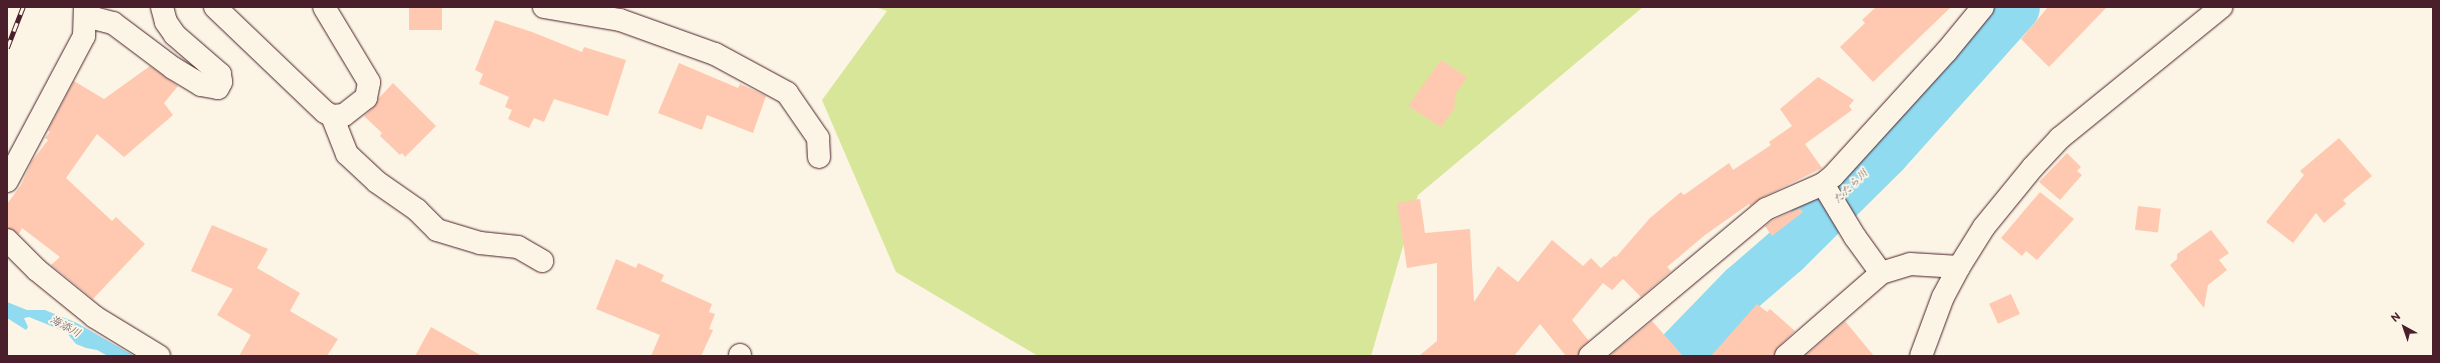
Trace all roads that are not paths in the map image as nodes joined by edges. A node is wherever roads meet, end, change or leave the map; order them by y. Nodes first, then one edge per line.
1 (162, 7) edge
2 (215, 7) edge
3 (324, 7) edge
4 (544, 7) edge
5 (1983, 7) edge
6 (2221, 7) edge
7 (86, 11) edge
8 (332, 116) junction
9 (819, 157) dead end
10 (7, 181) edge
11 (1824, 186) junction
12 (7, 240) edge
13 (542, 261) dead end
14 (1959, 267) junction
15 (1881, 273) junction
16 (159, 356) edge
17 (1590, 356) edge
18 (1786, 356) edge
19 (1921, 356) edge

1 - 7 street
2 - 8 street
3 - 8 street
4 - 9 street
5 - 11 street
6 - 14 street
7 - 10 street
8 - 13 street
11 - 15 street
11 - 17 street
12 - 16 street
14 - 15 street
14 - 19 street
15 - 18 street

